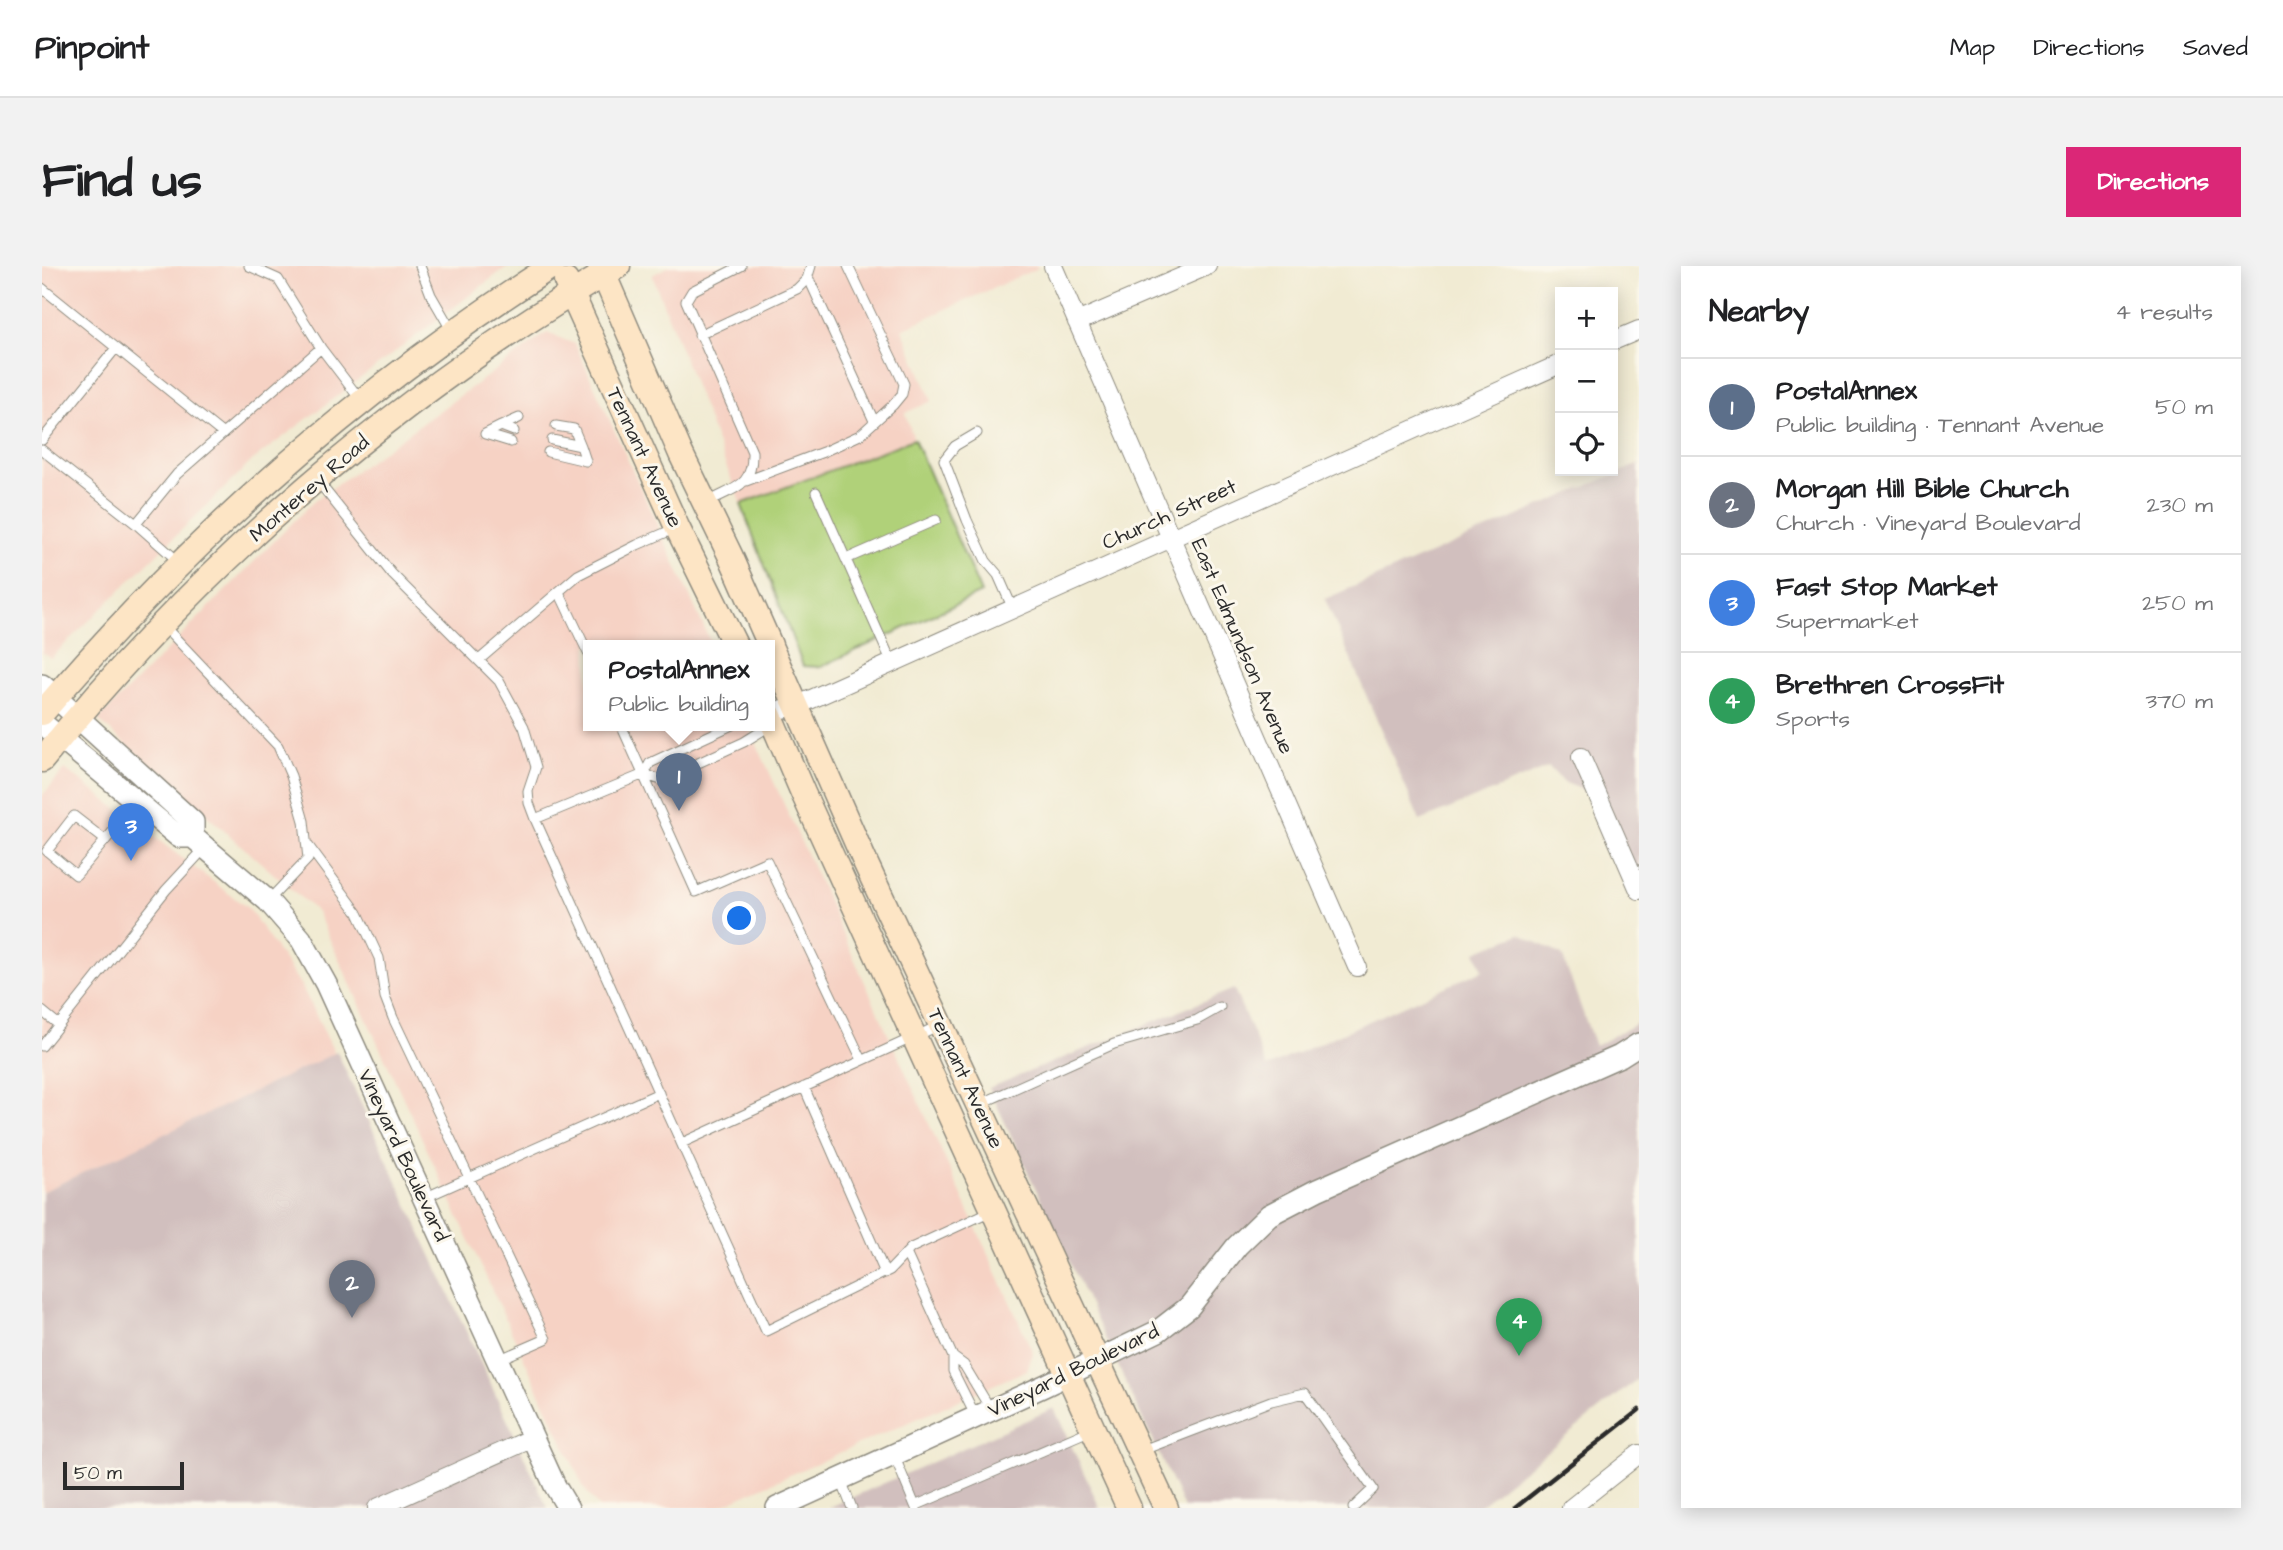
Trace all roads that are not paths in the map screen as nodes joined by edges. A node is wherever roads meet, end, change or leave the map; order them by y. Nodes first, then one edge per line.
1 (249, 266) edge
2 (420, 266) edge
3 (552, 266) edge
4 (560, 266) edge
5 (741, 266) edge
6 (811, 266) edge
7 (848, 266) edge
8 (1053, 266) edge
9 (1207, 266) edge
10 (264, 269) edge
11 (607, 269) edge
12 (808, 277) junction
13 (42, 288) edge
14 (571, 294) junction
15 (1077, 322) junction
16 (1639, 330) edge
17 (453, 333) junction
18 (699, 335) junction
19 (1618, 339) edge
20 (116, 348) junction
21 (321, 348) junction
22 (1555, 366) edge
23 (363, 402) junction
24 (519, 418) dead end
25 (874, 421) junction
26 (501, 426) junction
27 (556, 426) dead end
28 (514, 431) dead end
29 (977, 433) dead end
30 (223, 434) junction
31 (42, 440) edge
32 (552, 440) dead end
33 (511, 442) dead end
34 (581, 446) junction
35 (42, 450) edge
36 (548, 452) dead end
37 (316, 479) junction
38 (746, 481) junction
39 (816, 492) dead end
40 (705, 504) junction
41 (936, 520) dead end
42 (136, 524) junction
43 (677, 527) junction
44 (1171, 538) junction
45 (846, 559) junction
46 (180, 563) junction
47 (559, 592) junction
48 (1013, 609) junction
49 (162, 624) junction
50 (733, 640) edge
51 (768, 640) edge
52 (583, 642) edge
53 (775, 657) edge
54 (479, 660) junction
55 (892, 663) junction
56 (46, 698) edge
57 (796, 706) junction
58 (775, 715) edge
59 (78, 717) junction
60 (775, 726) edge
61 (51, 730) edge
62 (624, 731) edge
63 (719, 731) edge
64 (756, 731) edge
65 (1581, 757) dead end
66 (42, 760) edge
67 (644, 774) junction
68 (138, 802) junction
69 (535, 819) junction
70 (105, 840) junction
71 (199, 843) junction
72 (307, 844) junction
73 (45, 852) edge
74 (1639, 890) edge
75 (268, 901) junction
76 (1357, 967) dead end
77 (1220, 1007) dead end
78 (42, 1011) edge
79 (59, 1025) junction
80 (942, 1025) junction
81 (914, 1038) junction
82 (1639, 1044) edge
83 (42, 1046) edge
84 (862, 1060) junction
85 (804, 1087) junction
86 (659, 1093) junction
87 (978, 1105) junction
88 (682, 1143) junction
89 (470, 1177) junction
90 (424, 1198) junction
91 (994, 1210) junction
92 (906, 1253) junction
93 (885, 1273) junction
94 (953, 1357) junction
95 (498, 1360) junction
96 (1095, 1360) junction
97 (1069, 1374) junction
98 (984, 1414) junction
99 (1093, 1430) junction
100 (533, 1438) junction
101 (1139, 1452) junction
102 (1639, 1454) edge
103 (894, 1455) junction
104 (841, 1479) junction
105 (916, 1507) edge
106 (380, 1508) edge
107 (568, 1508) edge
108 (777, 1508) edge
109 (852, 1508) edge
110 (1129, 1508) edge
111 (1166, 1508) edge
112 (1353, 1508) edge
113 (1571, 1508) edge

1 - 10 lane
2 - 17 lane
3 - 17 main road, Monterey Road
4 - 14 main road, Tennant Avenue
5 - 18 lane
6 - 12 lane
7 - 25 lane
8 - 15 street, East Edmundson Avenue
9 - 15 street
10 - 21 lane
11 - 14 main road, Monterey Road
11 - 40 main road, Tennant Avenue
12 - 18 lane
12 - 25 lane
13 - 20 lane
14 - 37 main road, Monterey Road
14 - 43 main road, Tennant Avenue
15 - 44 street, East Edmundson Avenue
16 - 19 street
17 - 23 main road, Monterey Road
18 - 38 lane
20 - 30 lane
20 - 31 lane
21 - 23 lane
21 - 30 lane
22 - 44 street, Church Street
23 - 46 main road, Monterey Road
24 - 26 lane
25 - 38 lane
26 - 28 lane
26 - 33 lane
27 - 34 lane
29 - 48 lane
30 - 42 lane
32 - 34 lane
34 - 36 lane
35 - 42 lane
37 - 49 main road, Monterey Road
37 - 54 lane
38 - 40 lane
39 - 45 lane
40 - 51 main road, Tennant Avenue
41 - 45 lane
42 - 46 lane
43 - 47 lane
43 - 50 main road, Tennant Avenue
44 - 48 street, Church Street
44 - 76 street, East Edmundson Avenue
45 - 55 lane
46 - 56 main road, Monterey Road
47 - 52 lane
47 - 54 lane
48 - 55 street, Church Street
49 - 59 main road, Monterey Road
49 - 72 lane
53 - 57 main road, Tennant Avenue
54 - 69 lane
55 - 57 street, Church Street
56 - 59 street, Vineyard Boulevard
57 - 58 street, Church Street
57 - 80 main road, Tennant Avenue
59 - 61 main road, Monterey Road
59 - 71 street, Vineyard Boulevard
60 - 81 main road, Tennant Avenue
61 - 66 main road, Monterey Road
61 - 68 street, Vineyard Boulevard
62 - 67 lane
63 - 67 lane
64 - 67 lane
65 - 74 street
67 - 69 lane
67 - 84 lane
68 - 70 lane
68 - 71 street, Vineyard Boulevard
69 - 86 lane
70 - 73 lane
70 - 73 lane
71 - 75 street, Vineyard Boulevard
71 - 79 lane
72 - 75 lane
72 - 89 lane
75 - 90 street, Vineyard Boulevard
77 - 87 lane
78 - 79 lane
79 - 83 lane
80 - 81 lane
80 - 87 main road, Tennant Avenue
81 - 84 lane
81 - 91 main road, Tennant Avenue
82 - 96 street, Vineyard Boulevard
84 - 85 lane
85 - 88 lane
85 - 93 lane
86 - 88 lane
86 - 89 lane
87 - 96 main road, Tennant Avenue
88 - 93 lane
89 - 90 lane
89 - 95 lane
90 - 95 street, Vineyard Boulevard
91 - 92 lane
91 - 97 main road, Tennant Avenue
92 - 93 lane
92 - 94 lane
94 - 98 lane
94 - 98 lane
95 - 100 street, Vineyard Boulevard
96 - 97 street, Vineyard Boulevard
96 - 101 main road, Tennant Avenue
97 - 98 street, Vineyard Boulevard
97 - 99 main road, Tennant Avenue
98 - 103 street, Vineyard Boulevard
99 - 105 lane
99 - 110 main road, Tennant Avenue
100 - 106 street
100 - 107 street, Vineyard Boulevard
101 - 111 main road, Tennant Avenue
101 - 112 lane
102 - 113 street
103 - 104 street, Vineyard Boulevard
103 - 105 lane
104 - 108 street, Vineyard Boulevard
104 - 109 lane

